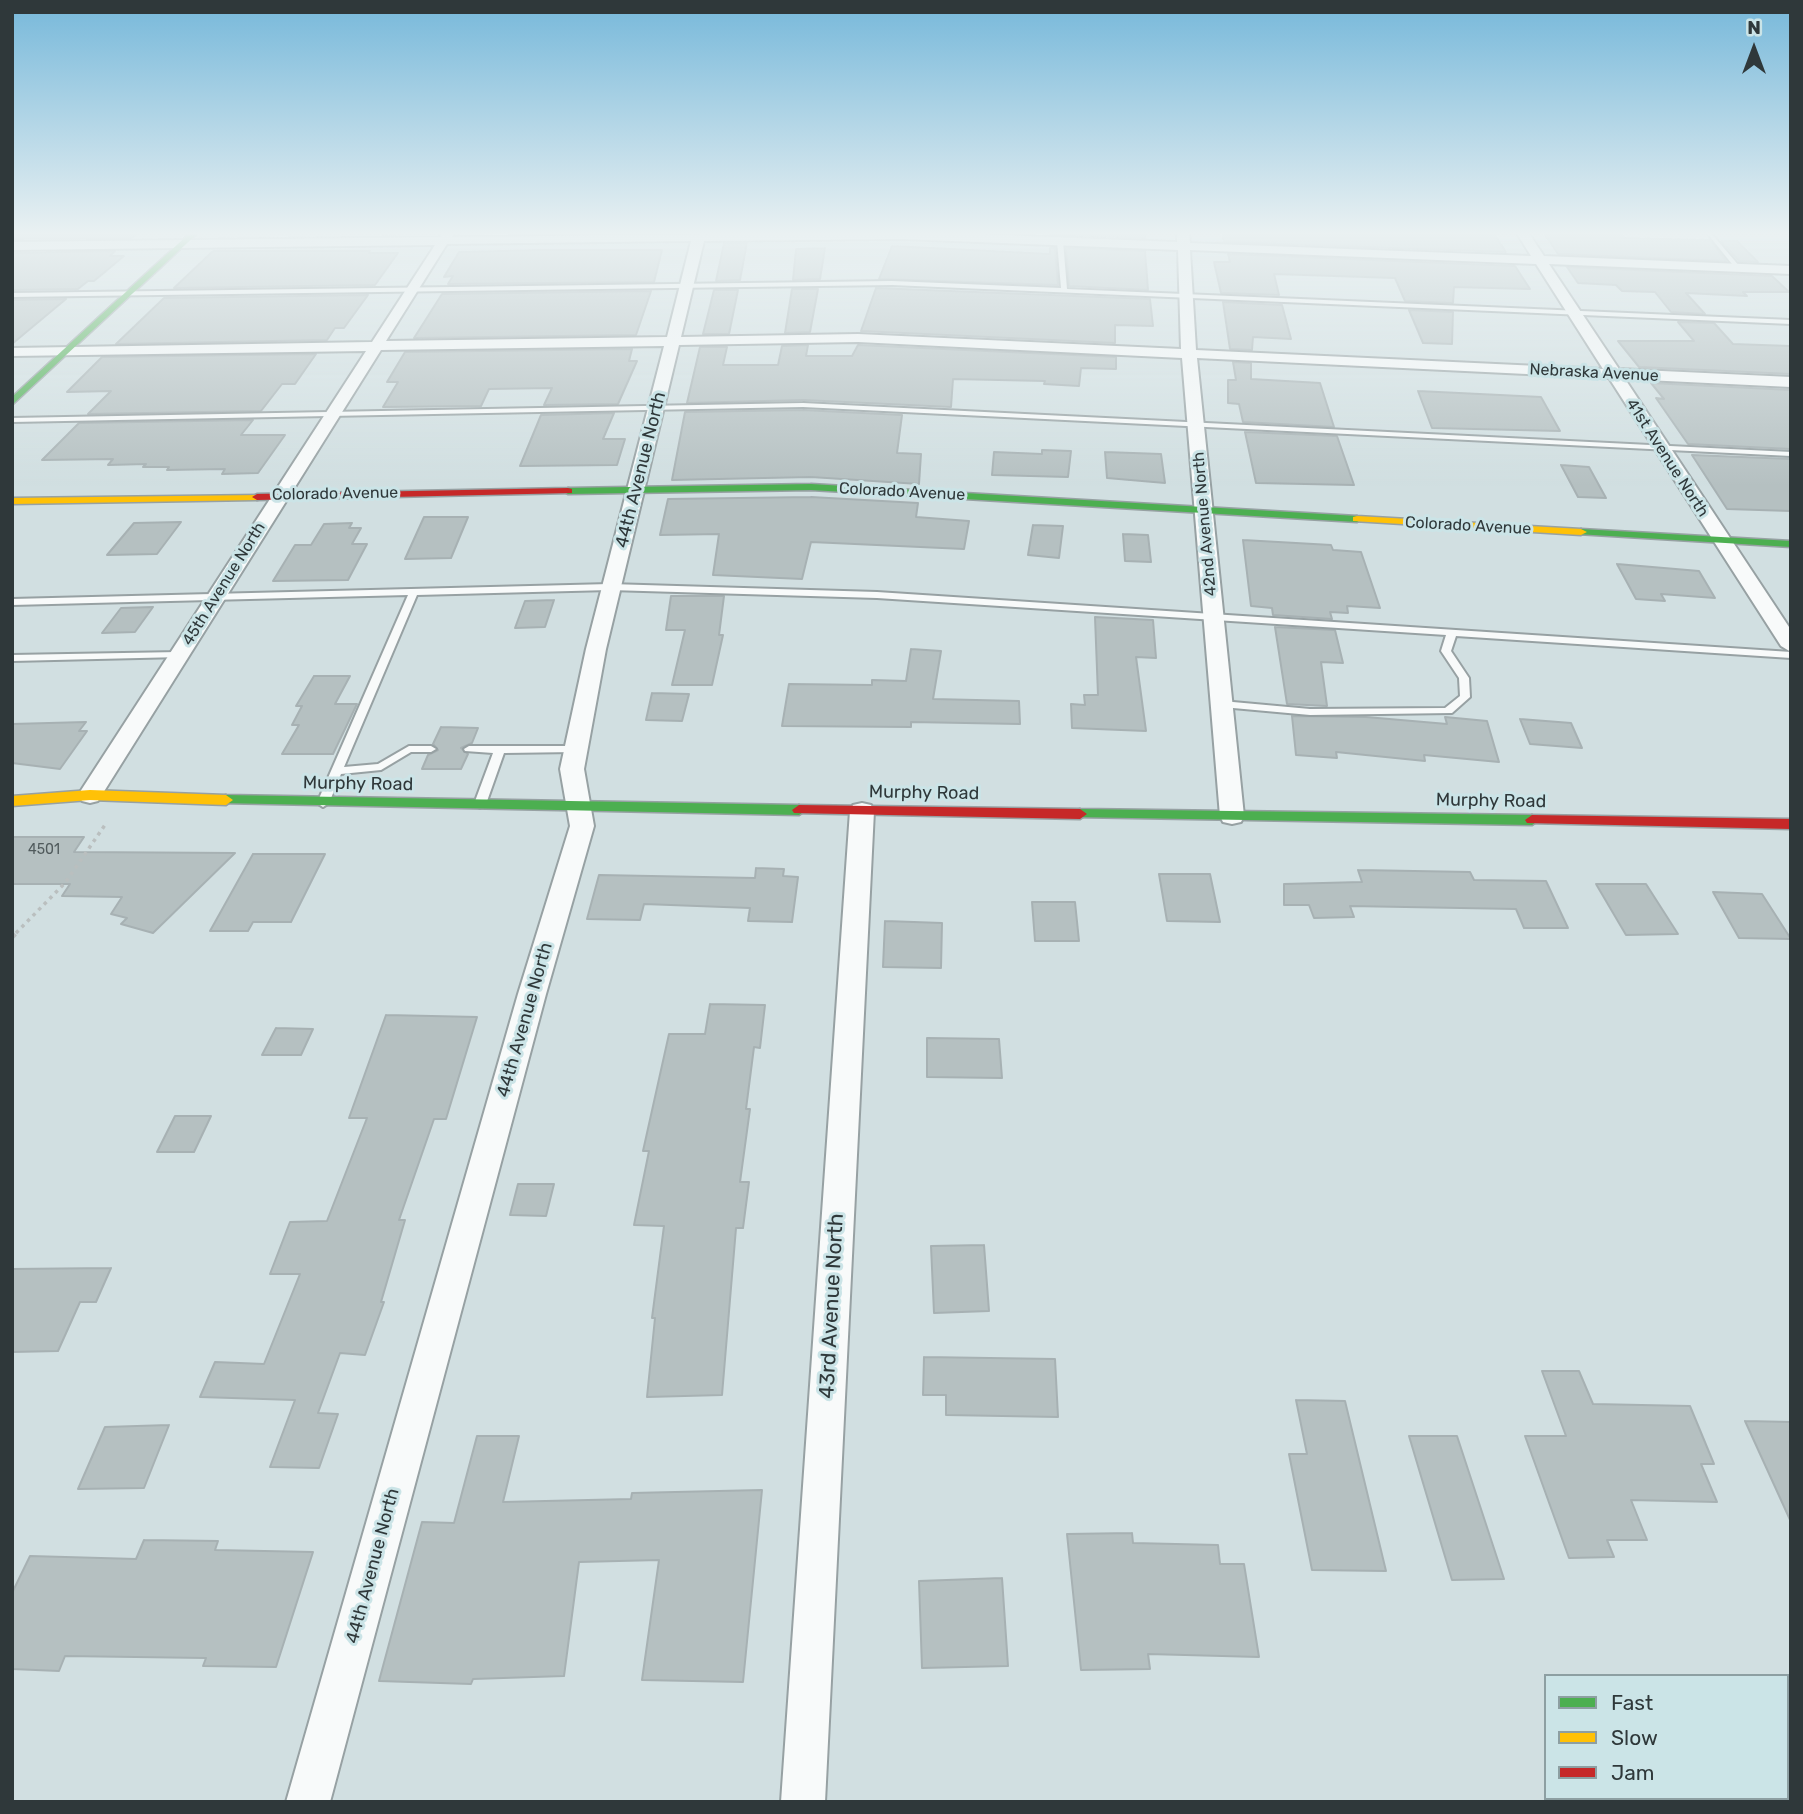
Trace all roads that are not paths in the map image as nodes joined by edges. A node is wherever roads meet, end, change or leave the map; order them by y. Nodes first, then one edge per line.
1 (105, 317) edge
2 (396, 317) edge
3 (678, 317) edge
4 (1187, 317) edge
5 (1576, 317) edge
6 (1674, 317) edge
7 (1791, 322) edge
8 (672, 340) junction
9 (379, 345) junction
10 (67, 351) junction
11 (12, 352) edge
12 (1189, 354) junction
13 (1613, 374) junction
14 (1791, 383) edge
15 (12, 402) edge
16 (657, 408) junction
17 (332, 414) junction
18 (12, 420) edge
19 (1195, 424) junction
20 (1661, 449) junction
21 (1791, 454) edge
22 (639, 488) junction
23 (280, 496) junction
24 (12, 500) edge
25 (1204, 510) junction
26 (1720, 540) junction
27 (1791, 544) edge
28 (610, 587) junction
29 (413, 593) junction
30 (215, 598) junction
31 (14, 604) edge
32 (1214, 617) junction
33 (1452, 632) junction
34 (1791, 646) edge
35 (179, 655) junction
36 (1791, 655) edge
37 (12, 658) edge
38 (1222, 704) junction
39 (431, 749) dead end
40 (470, 750) dead end
41 (500, 750) junction
42 (576, 750) junction
43 (337, 771) junction
44 (24, 783) dead end
45 (58, 795) junction
46 (90, 795) junction
47 (12, 801) edge
48 (323, 803) junction
49 (480, 804) junction
50 (578, 805) junction
51 (862, 811) junction
52 (1232, 816) junction
53 (1791, 824) edge
54 (1614, 1800) edge
55 (308, 1802) edge
56 (803, 1802) edge
57 (1585, 1802) edge

1 - 10 main road
2 - 9 street, 45th Avenue North
3 - 8 street, 44th Avenue North
4 - 12 street, 42nd Avenue North
5 - 13 street, 41st Avenue North
6 - 7 lane
8 - 9 street, Nebraska Avenue
8 - 12 street, Nebraska Avenue
8 - 16 street, 44th Avenue North
9 - 10 street, Nebraska Avenue
9 - 17 street, 45th Avenue North
10 - 11 street, Nebraska Avenue
10 - 15 main road
12 - 13 street, Nebraska Avenue
12 - 19 street, 42nd Avenue North
13 - 14 street, Nebraska Avenue
13 - 20 street, 41st Avenue North
16 - 17 lane
16 - 19 lane
16 - 22 street, 44th Avenue North
17 - 18 lane
17 - 23 street, 45th Avenue North
19 - 20 lane
19 - 25 street, 42nd Avenue North
20 - 21 lane
20 - 26 street, 41st Avenue North
22 - 23 main road, Colorado Avenue
22 - 25 main road, Colorado Avenue
22 - 28 street, 44th Avenue North
23 - 24 main road, Colorado Avenue
23 - 30 street, 45th Avenue North
25 - 26 main road, Colorado Avenue
25 - 32 street, 42nd Avenue North
26 - 27 main road, Colorado Avenue
26 - 34 street, 41st Avenue North
28 - 29 lane
28 - 32 lane
28 - 42 street, 44th Avenue North
29 - 30 lane
29 - 43 lane
30 - 31 lane
30 - 35 street, 45th Avenue North
32 - 33 lane
32 - 38 street, 42nd Avenue North
33 - 36 lane
33 - 38 lane
35 - 37 lane
35 - 46 street, 45th Avenue North
38 - 52 street, 42nd Avenue North
39 - 43 lane
40 - 41 lane
41 - 42 lane
41 - 49 lane
42 - 50 street, 44th Avenue North
43 - 48 lane
44 - 45 main road, Murphy Road
45 - 46 main road, Murphy Road
45 - 47 main road, Murphy Road
46 - 48 main road, Murphy Road
48 - 49 main road, Murphy Road
49 - 50 main road, Murphy Road
50 - 51 main road, Murphy Road
50 - 55 street, 44th Avenue North
51 - 52 main road, Murphy Road
51 - 56 street, 43rd Avenue North
52 - 53 main road, Murphy Road
54 - 57 street

